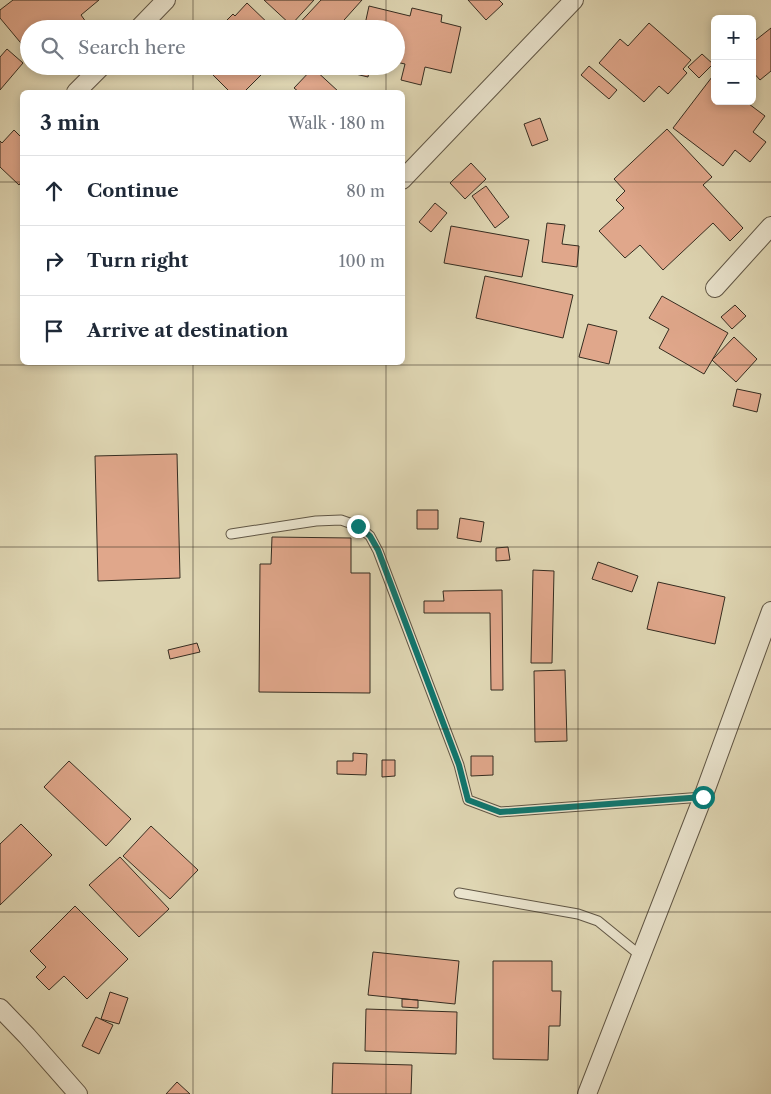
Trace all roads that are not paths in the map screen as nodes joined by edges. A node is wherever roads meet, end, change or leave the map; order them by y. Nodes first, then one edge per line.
1 (166, 0) edge
2 (574, 0) edge
3 (147, 20) edge
4 (93, 75) edge
5 (78, 90) edge
6 (405, 177) edge
7 (771, 226) edge
8 (715, 288) dead end
9 (231, 534) dead end
10 (771, 611) edge
11 (703, 797) junction
12 (459, 893) dead end
13 (640, 956) junction
14 (0, 1008) edge
15 (78, 1094) edge
16 (587, 1094) edge

1 - 3 street
2 - 6 street
4 - 5 street
7 - 8 street
9 - 11 lane
10 - 11 street
11 - 13 street
12 - 13 lane
13 - 16 street
14 - 15 street

